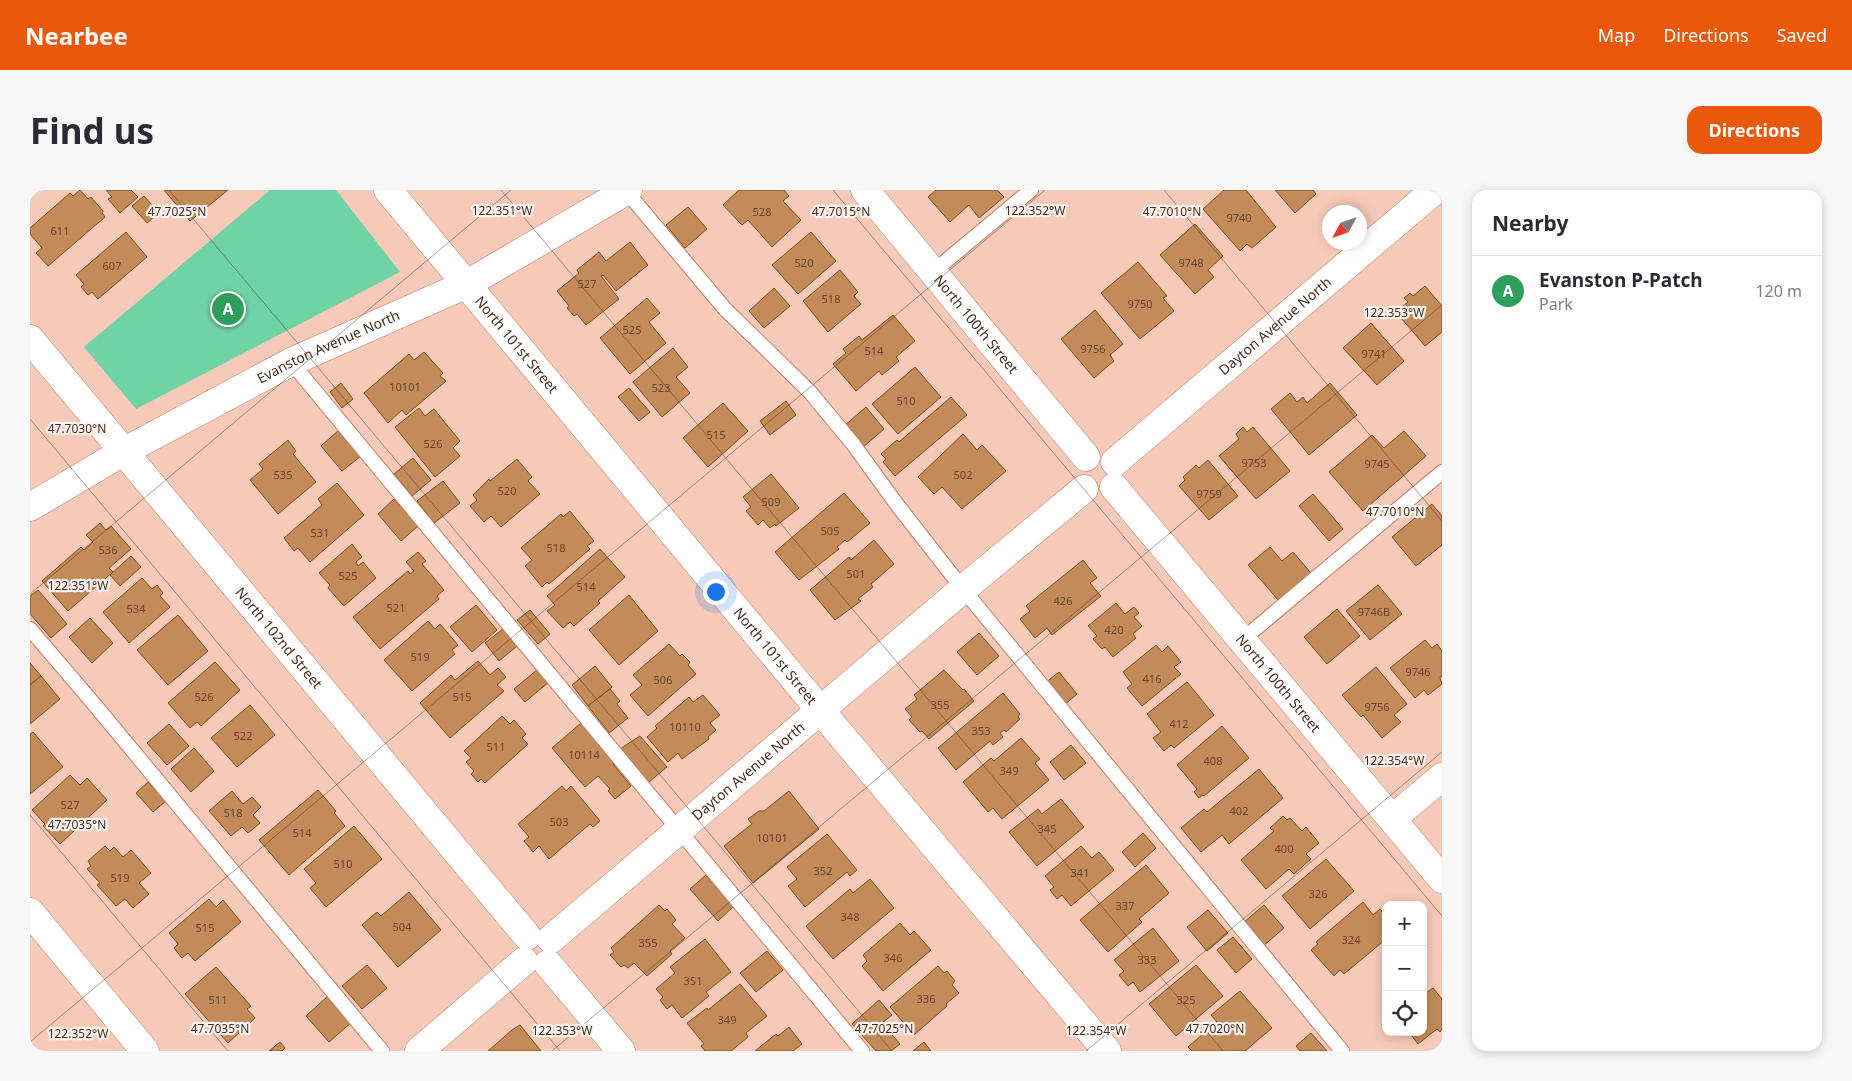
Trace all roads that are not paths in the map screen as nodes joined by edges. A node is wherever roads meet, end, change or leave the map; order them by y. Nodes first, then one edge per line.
1 (388, 190) edge
2 (627, 190) edge
3 (865, 190) edge
4 (1031, 190) edge
5 (1435, 190) edge
6 (934, 271) junction
7 (467, 284) junction
8 (30, 339) edge
9 (291, 362) junction
10 (123, 452) junction
11 (1086, 457) junction
12 (1442, 472) edge
13 (1115, 475) junction
14 (1084, 489) junction
15 (30, 507) edge
16 (963, 589) junction
17 (30, 629) edge
18 (1242, 640) junction
19 (820, 710) junction
20 (1442, 777) edge
21 (1392, 819) junction
22 (679, 831) junction
23 (1442, 880) edge
24 (30, 912) edge
25 (537, 950) junction
26 (145, 1051) edge
27 (382, 1051) edge
28 (419, 1051) edge
29 (621, 1051) edge
30 (862, 1051) edge
31 (1107, 1051) edge
32 (1342, 1051) edge

1 - 7 street, North 101st Street
2 - 7 street, Evanston Avenue North
2 - 16 lane
3 - 6 street, North 100th Street
4 - 6 lane
5 - 13 street, Dayton Avenue North
6 - 11 street, North 100th Street
7 - 9 street, Evanston Avenue North
7 - 19 street, North 101st Street
8 - 10 street, North 102nd Street
9 - 10 street, Evanston Avenue North
9 - 22 lane
10 - 15 street, Evanston Avenue North
10 - 25 street, North 102nd Street
11 - 13 street
11 - 14 street
12 - 18 lane
13 - 14 street
13 - 18 street, North 100th Street
14 - 16 street, Dayton Avenue North
16 - 19 street, Dayton Avenue North
16 - 32 lane
17 - 27 lane
18 - 21 street, North 100th Street
19 - 22 street, Dayton Avenue North
19 - 31 street, North 101st Street
20 - 21 street
21 - 23 street, North 100th Street
22 - 25 street, Dayton Avenue North
22 - 30 lane
24 - 26 street
25 - 28 street, Dayton Avenue North
25 - 29 street, North 102nd Street

